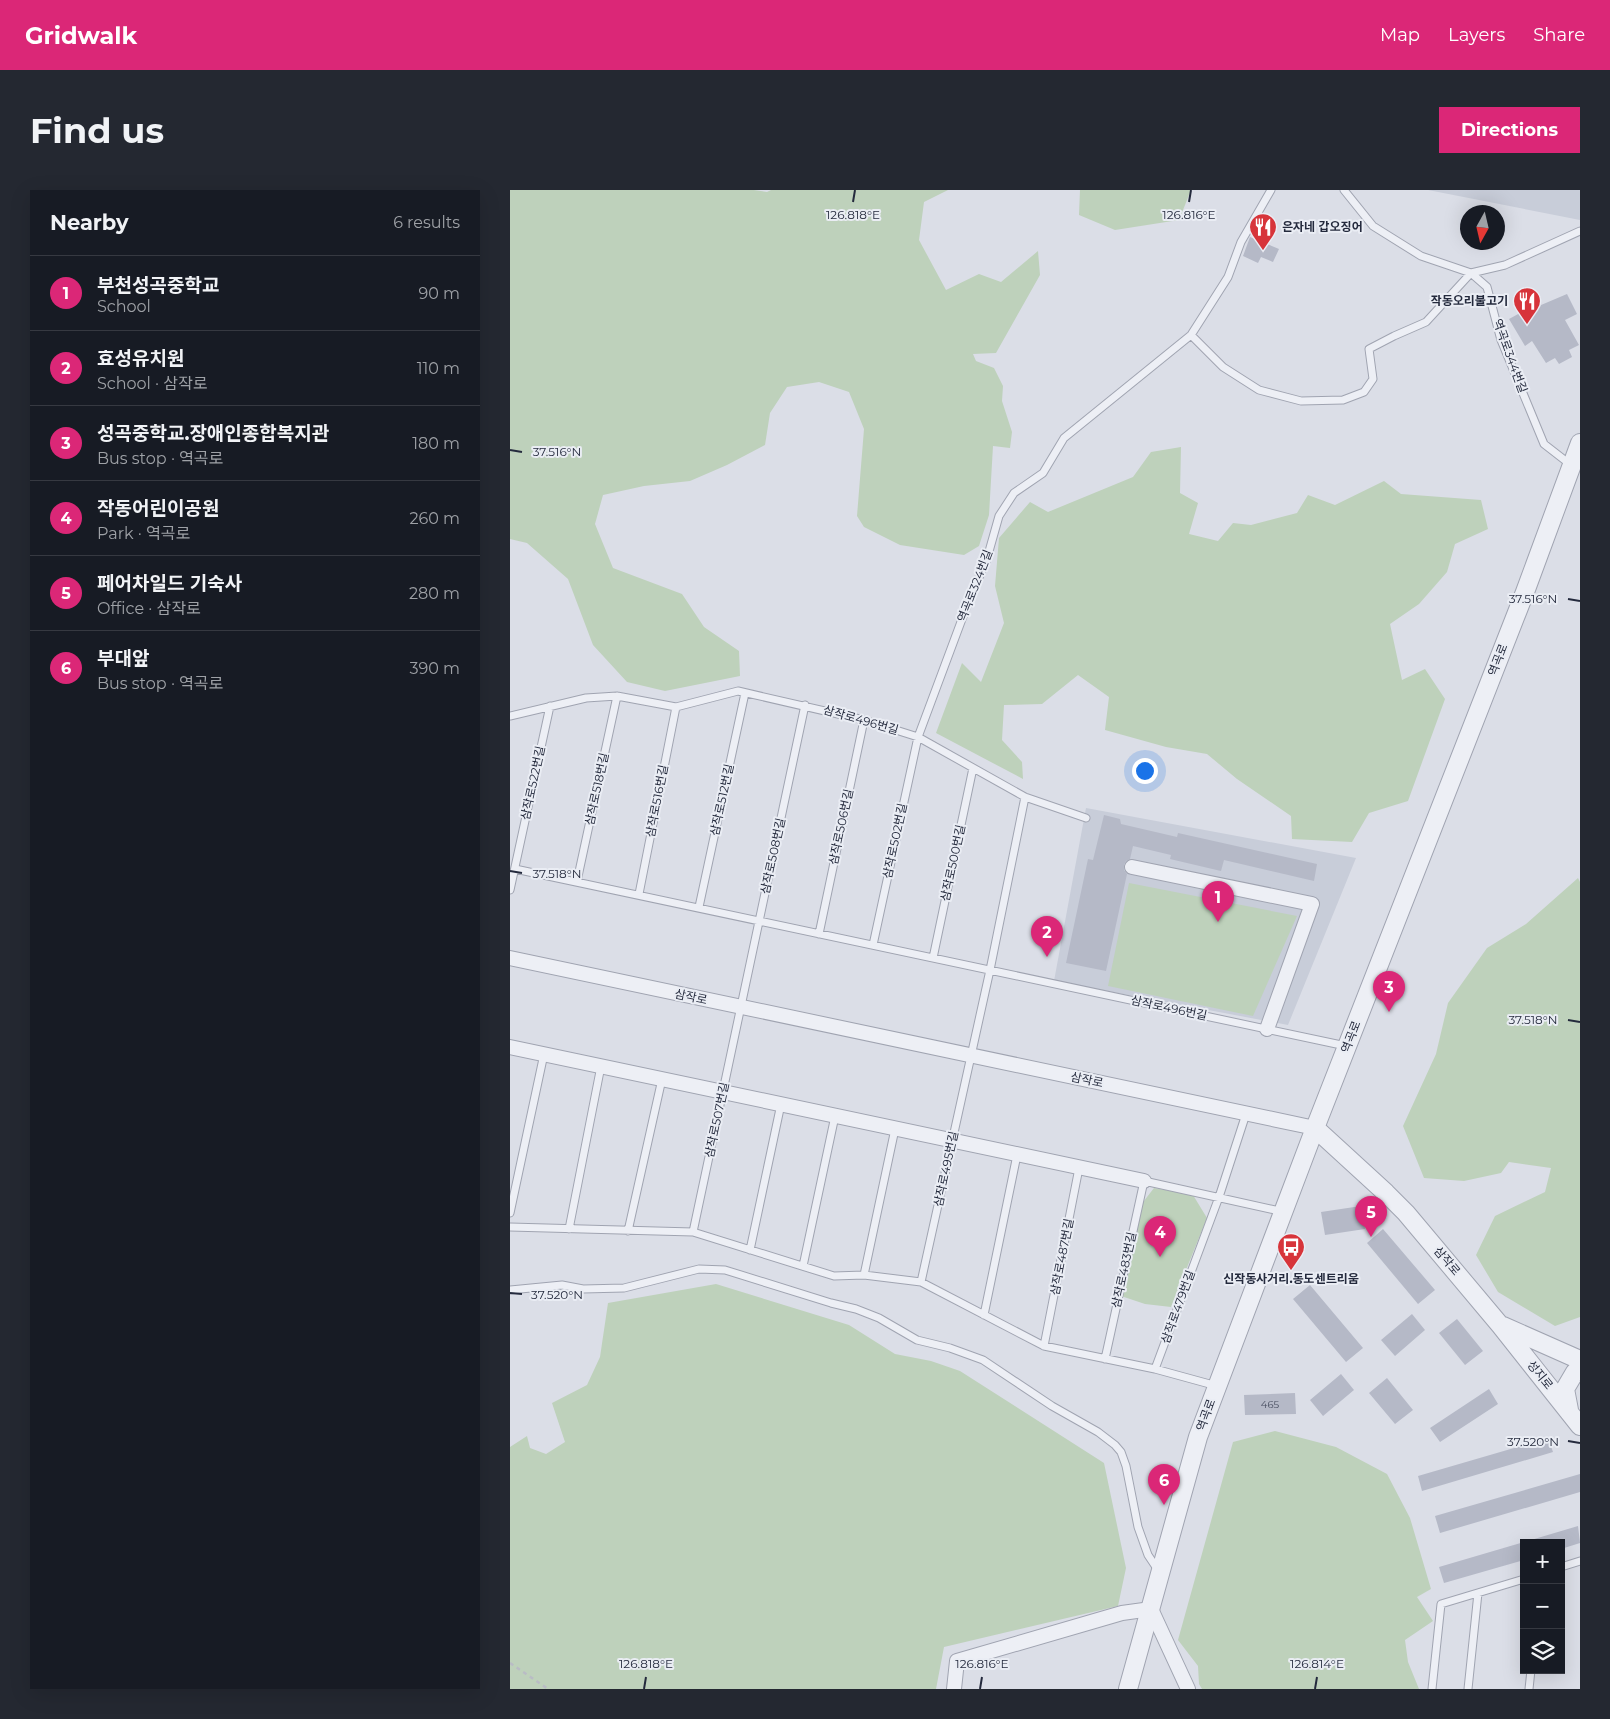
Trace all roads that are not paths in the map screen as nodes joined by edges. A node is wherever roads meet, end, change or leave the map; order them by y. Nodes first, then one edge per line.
1 (1272, 190) edge
2 (1344, 190) edge
3 (1580, 231) edge
4 (1471, 273) junction
5 (1190, 335) junction
6 (1580, 443) edge
7 (1572, 466) junction
8 (745, 692) junction
9 (617, 696) junction
10 (805, 705) junction
11 (550, 706) junction
12 (676, 708) junction
13 (510, 716) edge
14 (864, 720) junction
15 (918, 737) junction
16 (973, 768) junction
17 (1025, 797) junction
18 (1086, 818) dead end
19 (1132, 867) dead end
20 (515, 869) junction
21 (577, 882) junction
22 (510, 890) edge
23 (639, 894) junction
24 (699, 907) junction
25 (759, 921) junction
26 (819, 934) junction
27 (873, 945) junction
28 (510, 958) edge
29 (933, 958) junction
30 (990, 970) junction
31 (742, 1007) junction
32 (1267, 1029) junction
33 (510, 1047) edge
34 (1348, 1047) junction
35 (544, 1054) junction
36 (970, 1056) junction
37 (600, 1066) junction
38 (662, 1079) junction
39 (723, 1092) junction
40 (782, 1104) junction
41 (1246, 1114) junction
42 (835, 1116) junction
43 (895, 1128) junction
44 (1315, 1128) junction
45 (952, 1140) junction
46 (1017, 1155) junction
47 (1079, 1168) junction
48 (1144, 1182) junction
49 (1219, 1197) junction
50 (1284, 1212) junction
51 (510, 1213) edge
52 (510, 1228) edge
53 (569, 1229) junction
54 (628, 1231) junction
55 (693, 1232) junction
56 (750, 1250) junction
57 (803, 1266) junction
58 (864, 1275) junction
59 (921, 1282) junction
60 (510, 1290) edge
61 (984, 1315) junction
62 (1500, 1325) junction
63 (1044, 1346) junction
64 (1105, 1359) junction
65 (1580, 1360) edge
66 (1155, 1369) junction
67 (1580, 1371) edge
68 (1216, 1386) junction
69 (1569, 1410) junction
70 (1580, 1426) edge
71 (1580, 1561) edge
72 (1565, 1566) edge
73 (1161, 1575) junction
74 (1520, 1580) edge
75 (1478, 1592) junction
76 (1151, 1610) junction
77 (1531, 1674) edge
78 (954, 1689) edge
79 (1128, 1689) edge
80 (1188, 1689) edge
81 (1432, 1689) edge
82 (1468, 1689) edge
83 (1529, 1689) edge

1 - 5 lane, 역곡로324번길
2 - 4 lane, 역곡로344번길
3 - 4 lane
4 - 5 lane
4 - 7 lane, 역곡로344번길
5 - 15 lane, 역곡로324번길
6 - 7 street, 역곡로
7 - 34 street, 역곡로
8 - 10 lane, 삼작로496번길
8 - 12 lane, 삼작로496번길
8 - 24 lane, 삼작로512번길
9 - 11 lane, 삼작로496번길
9 - 12 lane, 삼작로496번길
9 - 21 lane, 삼작로518번길
10 - 14 lane, 삼작로496번길
10 - 25 lane, 삼작로508번길
11 - 13 lane, 삼작로496번길
11 - 20 lane, 삼작로522번길
12 - 23 lane, 삼작로516번길
14 - 15 lane, 삼작로496번길
14 - 26 lane, 삼작로506번길
15 - 16 lane, 삼작로496번길
15 - 27 lane, 삼작로502번길
16 - 17 lane, 삼작로496번길
16 - 29 lane, 삼작로500번길
17 - 18 lane, 삼작로496번길
17 - 30 lane
19 - 32 street
20 - 21 lane, 삼작로496번길
20 - 22 lane, 삼작로522번길
21 - 23 lane, 삼작로496번길
23 - 24 lane, 삼작로496번길
24 - 25 lane, 삼작로496번길
25 - 26 lane, 삼작로496번길
25 - 31 lane, 삼작로508번길
26 - 27 lane, 삼작로496번길
27 - 29 lane, 삼작로496번길
28 - 31 street, 삼작로
29 - 30 lane, 삼작로496번길
30 - 32 lane, 삼작로496번길
30 - 36 lane
31 - 36 street, 삼작로
31 - 39 lane, 삼작로507번길
32 - 34 lane, 삼작로496번길
33 - 35 street
34 - 44 street, 역곡로
35 - 37 street
35 - 51 lane
36 - 41 street, 삼작로
36 - 45 lane, 삼작로495번길
37 - 38 street
37 - 53 lane
38 - 39 street
38 - 54 lane
39 - 40 street
39 - 55 lane, 삼작로507번길
40 - 42 street
40 - 56 lane
41 - 44 street, 삼작로
41 - 49 lane, 삼작로479번길
42 - 43 street
42 - 57 lane
43 - 45 street
43 - 58 lane
44 - 50 street, 역곡로
44 - 62 street, 삼작로
45 - 46 street
45 - 59 lane, 삼작로495번길
46 - 47 street
46 - 61 lane
47 - 48 street
47 - 63 lane, 삼작로487번길
48 - 49 lane
48 - 64 lane, 삼작로483번길
49 - 50 lane
49 - 66 lane, 삼작로479번길
50 - 68 street, 역곡로
52 - 53 lane
53 - 54 lane
54 - 55 lane
55 - 56 lane
56 - 57 lane
57 - 58 lane
58 - 59 lane
59 - 61 lane
60 - 73 lane
61 - 63 lane
62 - 65 street, 삼작로
62 - 69 street, 성지로
63 - 64 lane
64 - 66 lane
66 - 68 lane
67 - 69 street
68 - 73 street, 역곡로
69 - 70 street, 성지로
71 - 72 lane
73 - 76 street, 역곡로
74 - 75 lane
75 - 81 lane
75 - 82 lane
76 - 78 street
76 - 79 street, 역곡로
76 - 80 street
77 - 83 lane

